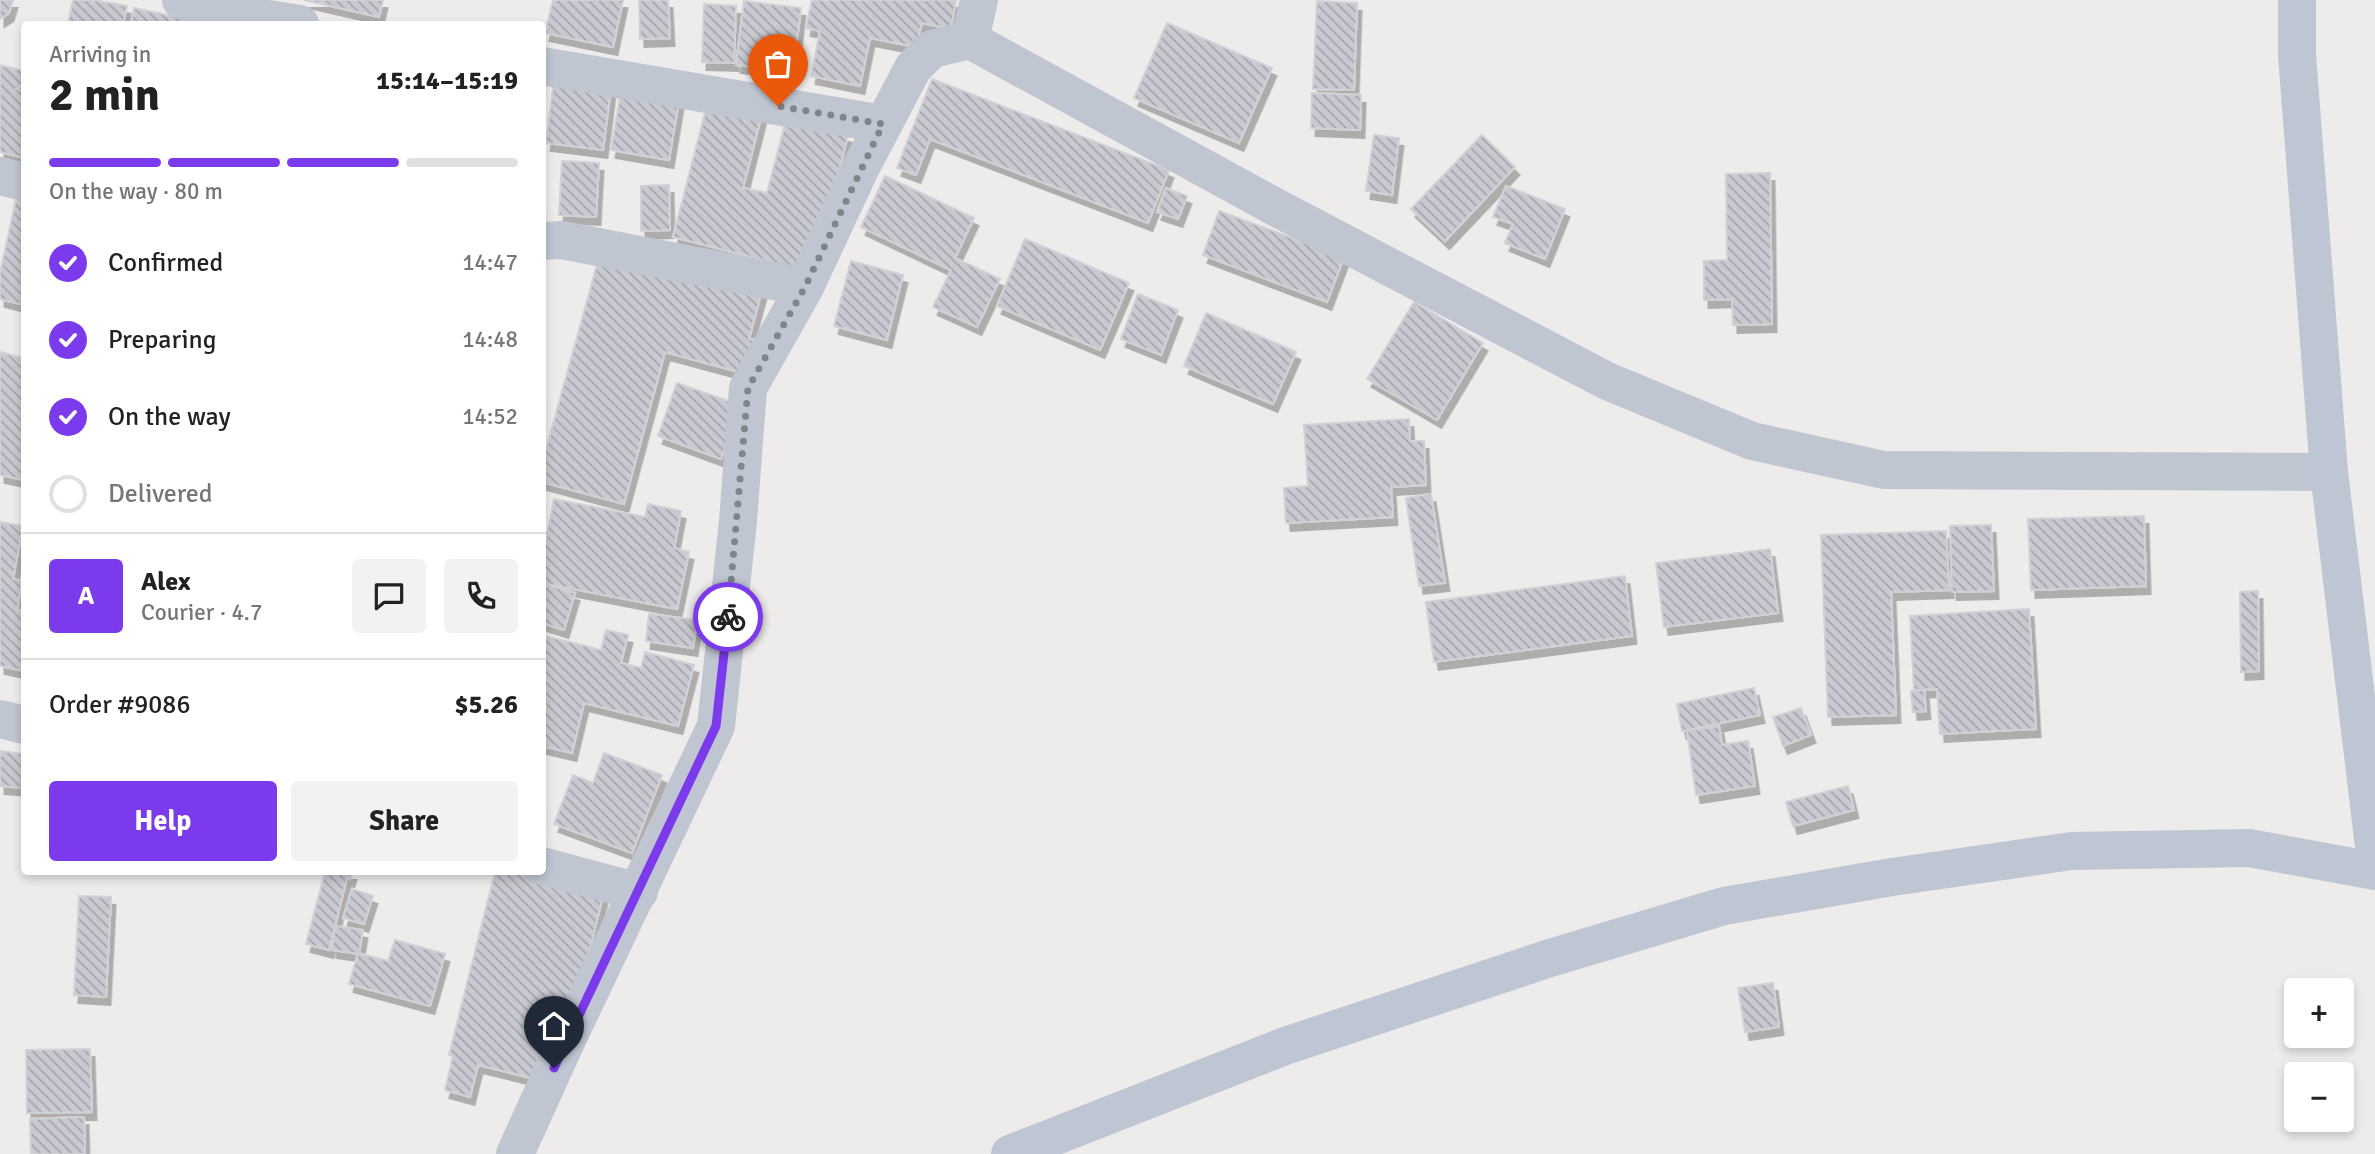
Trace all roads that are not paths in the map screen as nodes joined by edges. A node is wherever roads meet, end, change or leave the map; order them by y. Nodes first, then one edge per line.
1 (181, 0) edge
2 (979, 0) edge
3 (2297, 0) edge
4 (260, 14) edge
5 (288, 21) edge
6 (970, 40) junction
7 (546, 67) edge
8 (883, 124) junction
9 (0, 176) edge
10 (21, 181) edge
11 (546, 241) edge
12 (805, 287) junction
13 (2329, 472) junction
14 (0, 719) edge
15 (21, 724) edge
16 (2375, 855) edge
17 (546, 867) edge
18 (2375, 871) edge
19 (639, 892) junction
20 (515, 1154) edge
21 (1010, 1154) edge

1 - 4 street
2 - 6 street
3 - 13 main road
4 - 5 street
6 - 8 street
6 - 13 street
7 - 8 street
8 - 12 street
9 - 10 street
11 - 12 street
12 - 19 street
13 - 16 main road
14 - 15 street
17 - 19 street
18 - 21 main road
19 - 20 street

